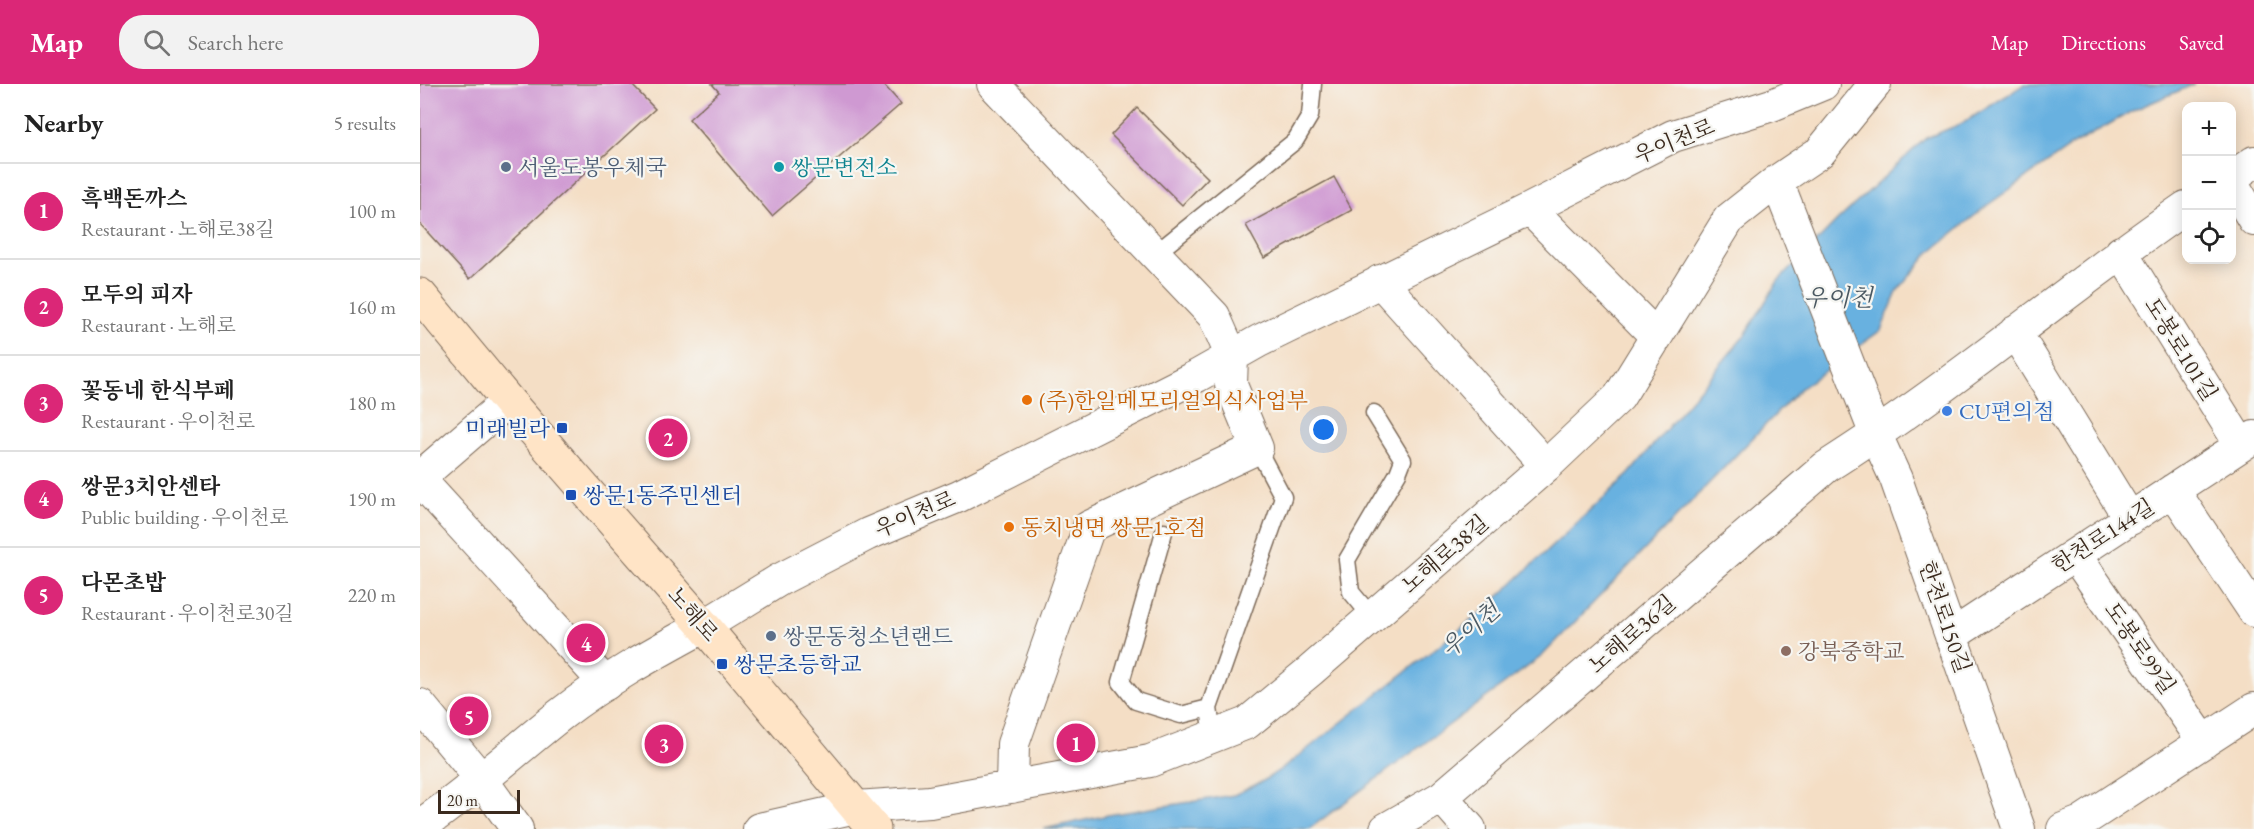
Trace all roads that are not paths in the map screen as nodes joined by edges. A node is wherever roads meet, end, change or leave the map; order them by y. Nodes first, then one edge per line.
1 (993, 84) edge
2 (1313, 84) edge
3 (1823, 84) edge
4 (1875, 84) edge
5 (2254, 162) edge
6 (2236, 174) edge
7 (1779, 186) junction
8 (2236, 190) edge
9 (1530, 209) junction
10 (2183, 210) edge
11 (2254, 220) edge
12 (2121, 252) junction
13 (1155, 254) junction
14 (1380, 281) junction
15 (420, 295) edge
16 (2015, 332) junction
17 (1656, 336) junction
18 (1232, 357) junction
19 (508, 401) junction
20 (1374, 413) dead end
21 (1870, 421) junction
22 (2248, 441) edge
23 (1257, 448) junction
24 (1546, 466) junction
25 (420, 478) edge
26 (2173, 490) junction
27 (2130, 519) junction
28 (1164, 532) dead end
29 (2075, 555) junction
30 (2254, 611) edge
31 (1372, 617) junction
32 (704, 626) junction
33 (1951, 636) junction
34 (606, 684) junction
35 (420, 705) edge
36 (2254, 709) edge
37 (1211, 722) junction
38 (2204, 742) junction
39 (481, 779) junction
40 (1012, 787) junction
41 (1443, 798) junction
42 (866, 819) edge
43 (420, 826) edge
44 (517, 829) edge
45 (759, 829) edge
46 (1386, 829) edge
47 (1470, 829) edge
48 (2019, 829) edge
49 (2063, 829) edge

1 - 13 street
2 - 13 lane
3 - 9 street, 우이천로
4 - 7 street
5 - 6 street
7 - 17 street, 노해로38길
7 - 21 street, 한천로150길
8 - 11 street
9 - 14 street, 우이천로
9 - 17 street
10 - 12 street
12 - 16 street
12 - 22 street, 도봉로101길
13 - 18 street
14 - 18 street, 우이천로
14 - 24 street
15 - 19 main road, 노해로
16 - 21 street
16 - 27 street
17 - 24 street, 노해로38길
18 - 23 street
18 - 32 street, 우이천로
19 - 25 street
19 - 32 main road, 노해로
20 - 31 lane
21 - 33 street, 한천로150길
21 - 41 street, 노해로36길
22 - 26 street, 한천로144길
23 - 37 lane
23 - 40 street
24 - 31 street, 노해로38길
25 - 34 street
26 - 27 street, 한천로144길
26 - 30 street
27 - 29 street, 한천로144길
28 - 37 lane
29 - 33 street, 한천로144길
29 - 38 street, 도봉로99길
31 - 37 street, 노해로38길
32 - 34 street, 우이천로
32 - 42 main road, 노해로
33 - 48 street, 한천로150길
34 - 39 street, 우이천로
35 - 39 street
36 - 38 street
37 - 40 street, 노해로38길
38 - 49 street
39 - 43 street, 우이천로
39 - 44 street
40 - 42 street, 노해로38길
41 - 46 street, 노해로36길
41 - 47 street
42 - 45 street, 노해로38길

